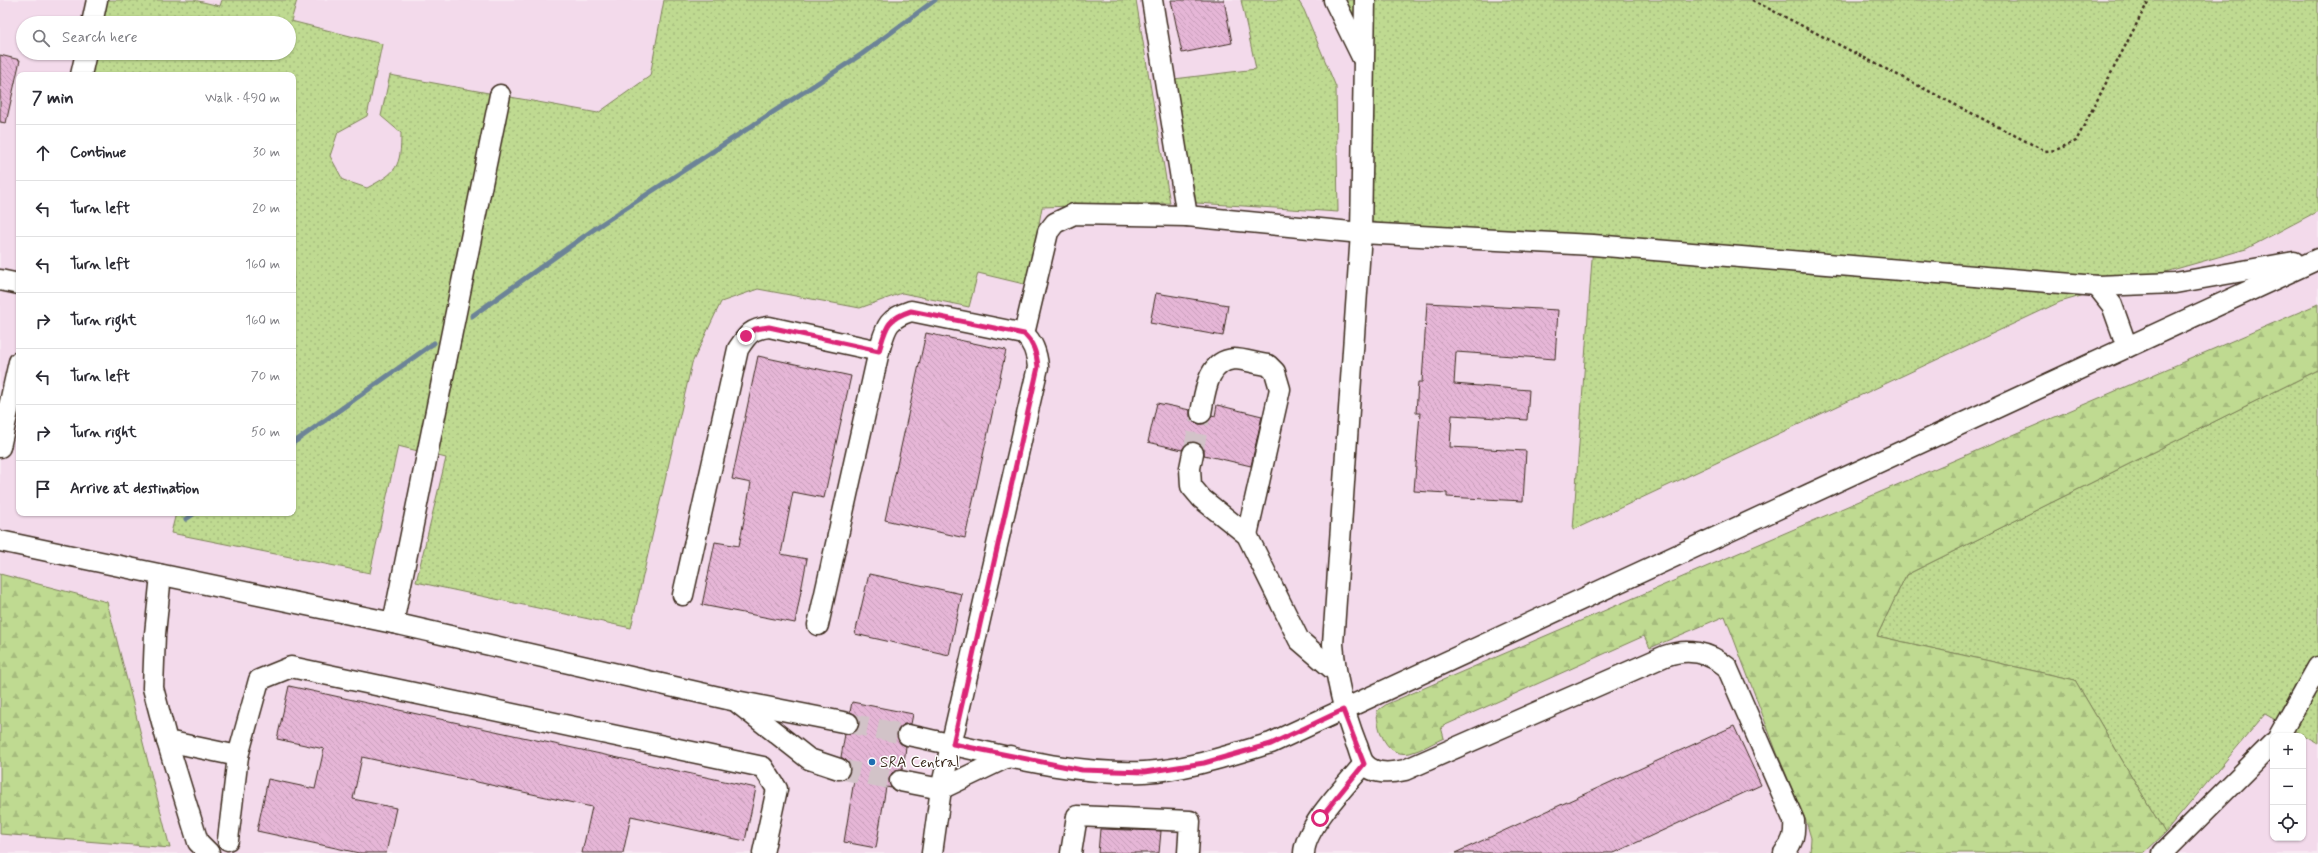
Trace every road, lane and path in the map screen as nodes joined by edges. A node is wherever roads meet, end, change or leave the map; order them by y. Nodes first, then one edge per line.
1 (97, 0) edge
2 (1152, 0) edge
3 (1334, 0) edge
4 (1365, 0) edge
5 (1752, 0) edge
6 (2149, 0) edge
7 (94, 16) edge
8 (84, 60) edge
9 (1364, 61) junction
10 (82, 72) edge
11 (500, 95) dead end
12 (1187, 216) junction
13 (1361, 233) junction
14 (2318, 258) edge
15 (0, 280) edge
16 (16, 283) edge
17 (2097, 286) junction
18 (1024, 334) junction
19 (2127, 347) junction
20 (879, 351) junction
21 (16, 375) edge
22 (9, 405) edge
23 (1201, 413) tunnel mouth
24 (0, 447) edge
25 (1193, 453) tunnel mouth
26 (1247, 535) junction
27 (0, 541) edge
28 (161, 574) junction
29 (683, 595) dead end
30 (393, 623) junction
31 (818, 625) dead end
32 (2318, 667) edge
33 (1335, 671) junction
34 (736, 701) junction
35 (1343, 710) junction
36 (848, 724) tunnel mouth
37 (2281, 733) edge
38 (908, 735) tunnel mouth
39 (167, 741) junction
40 (953, 744) junction
41 (2270, 746) edge
42 (238, 756) junction
43 (1010, 756) junction
44 (1364, 764) junction
45 (838, 769) tunnel mouth
46 (900, 781) tunnel mouth
47 (941, 789) junction
48 (228, 840) dead end
49 (209, 853) edge
50 (763, 853) edge
51 (932, 853) edge
52 (1071, 853) edge
53 (1188, 853) edge
54 (1304, 853) edge
55 (1784, 853) edge
56 (2163, 853) edge

1 - 7 lane
2 - 12 lane
3 - 9 lane
4 - 9 lane
5 - 6 path
8 - 10 lane
9 - 13 lane
11 - 30 lane
12 - 13 lane
12 - 18 lane
13 - 17 lane
13 - 33 lane
14 - 17 lane
14 - 19 lane
15 - 16 lane
17 - 19 lane
18 - 20 lane
18 - 40 lane
19 - 35 lane
20 - 29 lane
20 - 31 lane
21 - 22 lane
22 - 24 lane
23 - 26 lane
25 - 26 lane
26 - 33 lane
27 - 28 lane
28 - 30 lane
28 - 39 lane
30 - 34 lane
32 - 37 lane
33 - 35 lane
34 - 36 lane
34 - 45 lane
35 - 43 lane
35 - 44 lane
38 - 40 lane
39 - 42 lane
39 - 49 lane
40 - 43 lane
40 - 47 lane
41 - 56 lane
42 - 48 lane
42 - 50 lane
43 - 47 lane
44 - 54 lane
44 - 55 lane
46 - 47 lane
47 - 51 lane
52 - 53 lane

